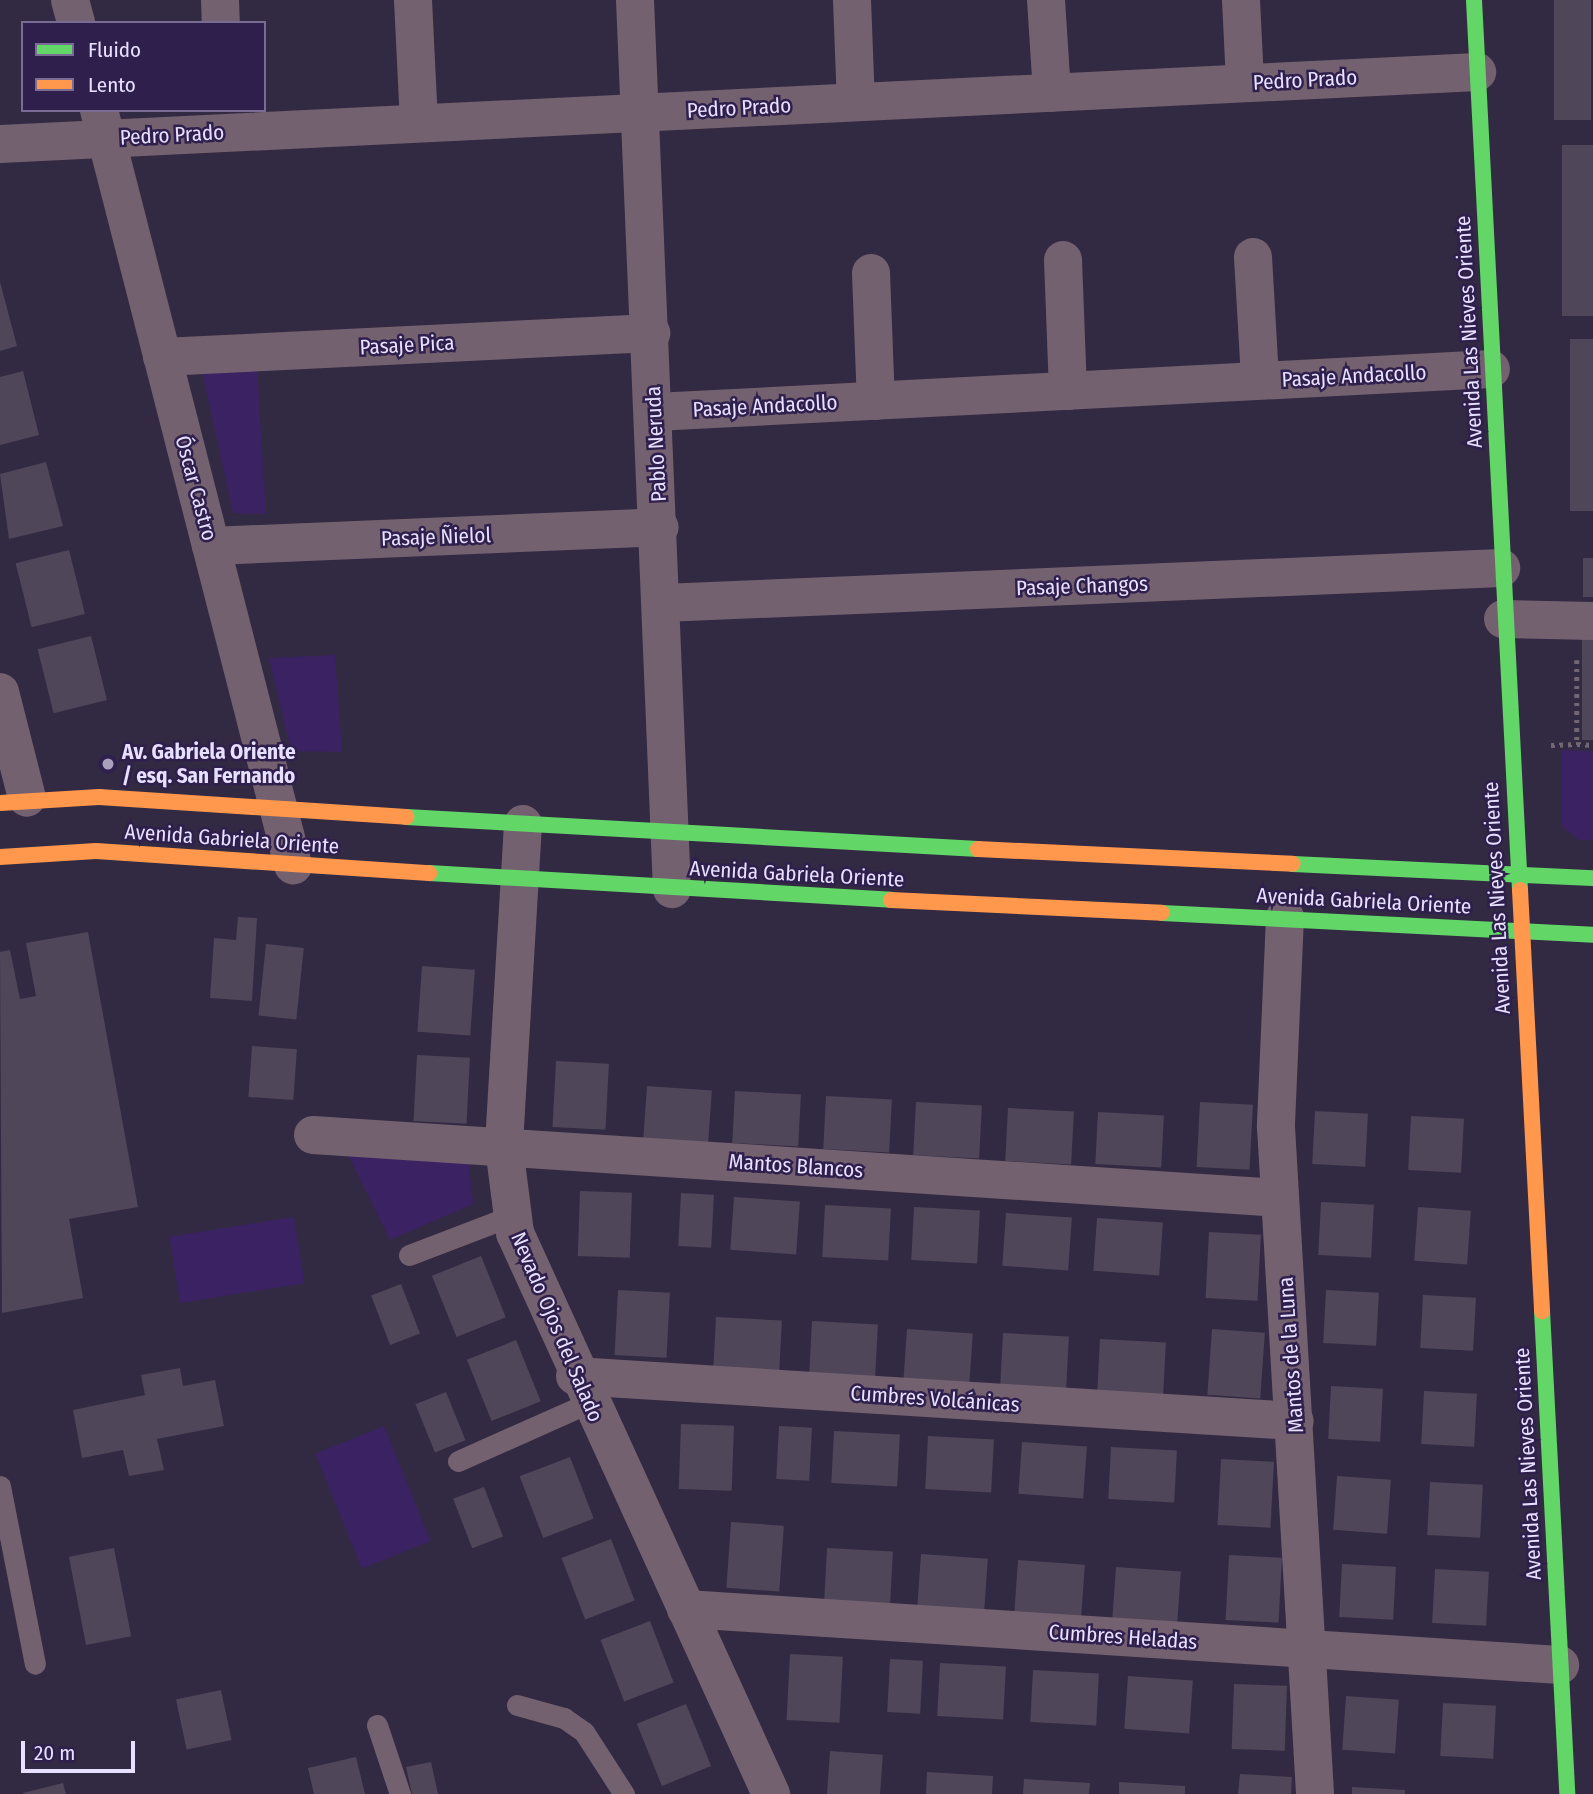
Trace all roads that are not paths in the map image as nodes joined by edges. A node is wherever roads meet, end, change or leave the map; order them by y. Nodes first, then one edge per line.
1 (70, 0) edge
2 (220, 0) edge
3 (413, 0) edge
4 (635, 0) edge
5 (852, 0) edge
6 (1046, 0) edge
7 (1241, 0) edge
8 (1474, 0) edge
9 (75, 21) edge
10 (222, 21) edge
11 (1477, 72) junction
12 (1245, 83) junction
13 (1052, 93) junction
14 (856, 102) junction
15 (640, 112) junction
16 (227, 122) edge
17 (419, 123) junction
18 (102, 125) edge
19 (0, 144) edge
20 (1253, 257) dead end
21 (1063, 260) dead end
22 (871, 273) dead end
23 (651, 333) junction
24 (162, 357) junction
25 (1491, 369) junction
26 (1260, 380) junction
27 (1068, 391) junction
28 (876, 401) junction
29 (655, 412) junction
30 (660, 527) junction
31 (211, 546) junction
32 (1501, 568) junction
33 (663, 603) junction
34 (1503, 619) junction
35 (1585, 635) edge
36 (0, 692) edge
37 (14, 800) edge
38 (278, 809) junction
39 (523, 824) junction
40 (671, 834) junction
41 (0, 857) edge
42 (293, 865) junction
43 (1516, 873) junction
44 (1593, 878) edge
45 (520, 880) junction
46 (672, 889) junction
47 (1285, 917) junction
48 (1520, 931) junction
49 (1593, 936) edge
50 (313, 1135) dead end
51 (504, 1147) junction
52 (1280, 1198) junction
53 (511, 1216) junction
54 (410, 1255) dead end
55 (582, 1390) junction
56 (1295, 1421) junction
57 (458, 1461) dead end
58 (0, 1486) edge
59 (686, 1609) junction
60 (1308, 1649) junction
61 (36, 1664) dead end
62 (1560, 1665) junction
63 (517, 1705) dead end
64 (377, 1725) dead end
65 (400, 1794) edge
66 (624, 1794) edge
67 (771, 1794) edge
68 (1315, 1794) edge
69 (1567, 1794) edge

1 - 9 street
2 - 10 street
3 - 17 street
4 - 15 street, Pablo Neruda
5 - 14 street
6 - 13 street
7 - 12 street
8 - 11 main road, Avenida Las Nieves Oriente
11 - 12 street, Pedro Prado
11 - 25 main road, Avenida Las Nieves Oriente
12 - 13 street, Pedro Prado
13 - 14 street, Pedro Prado
14 - 15 street, Pedro Prado
15 - 17 street, Pedro Prado
15 - 23 street, Pablo Neruda
16 - 17 street, Pedro Prado
16 - 18 street, Pedro Prado
18 - 19 street, Pedro Prado
18 - 24 street, Óscar Castro
20 - 26 street, Pasaje Andacollo
21 - 27 street
22 - 28 street
23 - 24 street, Pasaje Pica
23 - 29 street, Pablo Neruda
24 - 31 street, Óscar Castro
25 - 26 street, Pasaje Andacollo
25 - 32 main road, Avenida Las Nieves Oriente
26 - 27 street, Pasaje Andacollo
27 - 28 street, Pasaje Andacollo
28 - 29 street, Pasaje Andacollo
29 - 30 street, Pablo Neruda
30 - 31 street, Pasaje Ñielol
30 - 33 street, Pablo Neruda
31 - 38 street, Óscar Castro
32 - 33 street, Pasaje Changos
32 - 34 main road, Avenida Las Nieves Oriente
33 - 40 street, Pablo Neruda
34 - 35 street
34 - 43 main road, Avenida Las Nieves Oriente
36 - 37 street
37 - 38 main road, Avenida Gabriela Oriente
38 - 39 main road, Avenida Gabriela Oriente
38 - 42 street, Óscar Castro
39 - 40 main road, Avenida Gabriela Oriente
39 - 45 street, Nevado Ojos del Salado
40 - 43 main road, Avenida Gabriela Oriente
40 - 46 street, Pablo Neruda
41 - 42 main road, Avenida Gabriela Oriente
42 - 45 main road, Avenida Gabriela Oriente
43 - 44 main road, Avenida Gabriela Oriente
43 - 48 main road, Avenida Las Nieves Oriente
45 - 46 main road, Avenida Gabriela Oriente
45 - 51 street, Nevado Ojos del Salado
46 - 47 main road, Avenida Gabriela Oriente
47 - 48 main road, Avenida Gabriela Oriente
47 - 52 street, Mantos de la Luna
48 - 49 main road, Avenida Gabriela Oriente
48 - 62 main road, Avenida Las Nieves Oriente
50 - 51 street, Mantos Blancos
51 - 52 street, Mantos Blancos
51 - 53 street, Nevado Ojos del Salado
52 - 56 street, Mantos de la Luna
53 - 54 lane
53 - 55 street, Nevado Ojos del Salado
55 - 56 street, Cumbres Volcánicas
55 - 57 lane
55 - 59 street, Nevado Ojos del Salado
56 - 60 street, Mantos de la Luna
58 - 61 lane
59 - 60 street, Cumbres Heladas
59 - 67 street, Nevado Ojos del Salado
60 - 62 street, Cumbres Heladas
60 - 68 street, Mantos de la Luna
62 - 69 main road, Avenida Las Nieves Oriente
63 - 66 lane
64 - 65 lane

